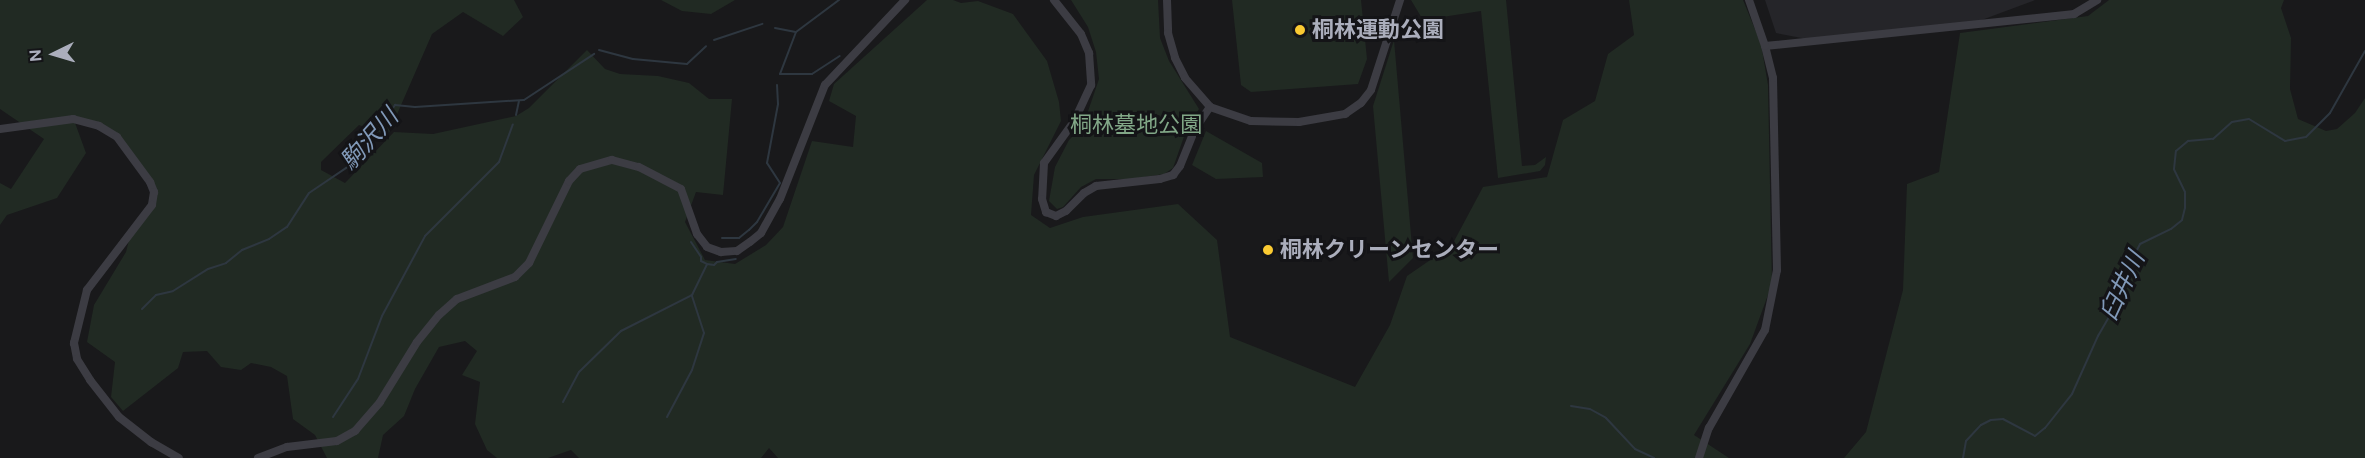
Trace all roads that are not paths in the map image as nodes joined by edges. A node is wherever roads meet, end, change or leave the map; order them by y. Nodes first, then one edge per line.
1 (905, 0) edge
2 (1054, 0) edge
3 (1167, 0) edge
4 (1400, 0) edge
5 (1749, 0) edge
6 (2097, 0) edge
7 (1765, 46) junction
8 (1210, 107) junction
9 (0, 129) edge
10 (178, 458) edge
11 (258, 458) edge
12 (1699, 458) edge

1 - 11 street
2 - 8 street
3 - 8 street
4 - 8 street
5 - 7 street
6 - 7 street
7 - 12 street
9 - 10 street

